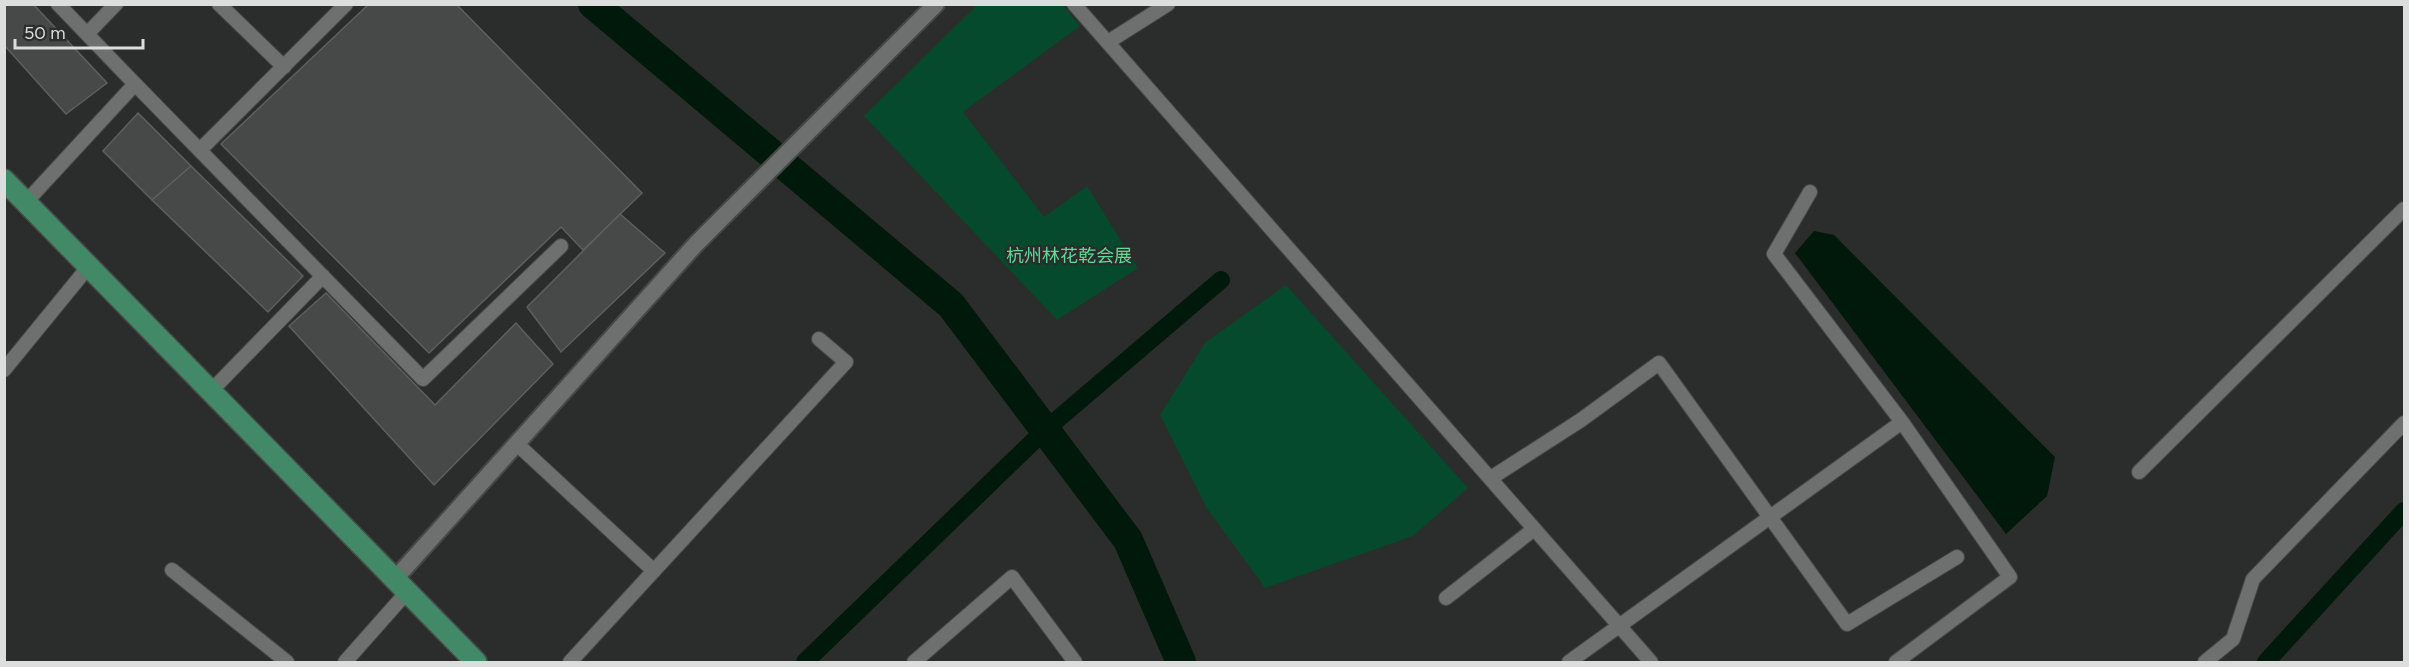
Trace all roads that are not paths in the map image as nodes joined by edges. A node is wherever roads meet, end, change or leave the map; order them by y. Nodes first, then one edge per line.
1 (58, 4) edge
2 (116, 4) edge
3 (219, 4) edge
4 (346, 4) edge
5 (936, 4) edge
6 (1074, 4) edge
7 (1168, 4) edge
8 (87, 34) junction
9 (1108, 42) junction
10 (284, 67) junction
11 (135, 84) junction
12 (200, 150) junction
13 (4, 180) edge
14 (1810, 192) dead end
15 (26, 202) junction
16 (2404, 209) edge
17 (561, 246) dead end
18 (89, 266) junction
19 (322, 276) junction
20 (819, 339) dead end
21 (4, 370) edge
22 (211, 391) junction
23 (1902, 422) junction
24 (2404, 423) edge
25 (517, 444) junction
26 (2139, 472) dead end
27 (1491, 478) junction
28 (1769, 516) junction
29 (1534, 528) junction
30 (1957, 557) dead end
31 (172, 570) dead end
32 (654, 571) junction
33 (401, 585) junction
34 (1446, 598) dead end
35 (1620, 627) junction
36 (287, 663) edge
37 (345, 663) edge
38 (476, 663) edge
39 (570, 663) edge
40 (914, 663) edge
41 (1076, 663) edge
42 (1569, 663) edge
43 (1651, 663) edge
44 (1896, 663) edge
45 (2205, 663) edge

1 - 8 street
2 - 8 street
3 - 10 street
4 - 10 street
5 - 25 street
6 - 9 street
7 - 9 street
8 - 11 street
9 - 27 street
10 - 12 street
11 - 12 street
11 - 15 street
12 - 19 street
13 - 15 main road
14 - 23 street
15 - 18 main road
16 - 26 street
17 - 19 street
18 - 21 street
18 - 22 main road
19 - 22 street
20 - 32 street
22 - 33 main road
23 - 28 street
23 - 44 street
24 - 45 street
25 - 32 street
25 - 33 street
27 - 28 street
27 - 29 street
28 - 30 street
28 - 35 street
29 - 34 street
29 - 35 street
31 - 36 street
32 - 39 street
33 - 37 street
33 - 38 main road
35 - 42 street
35 - 43 street
40 - 41 street

